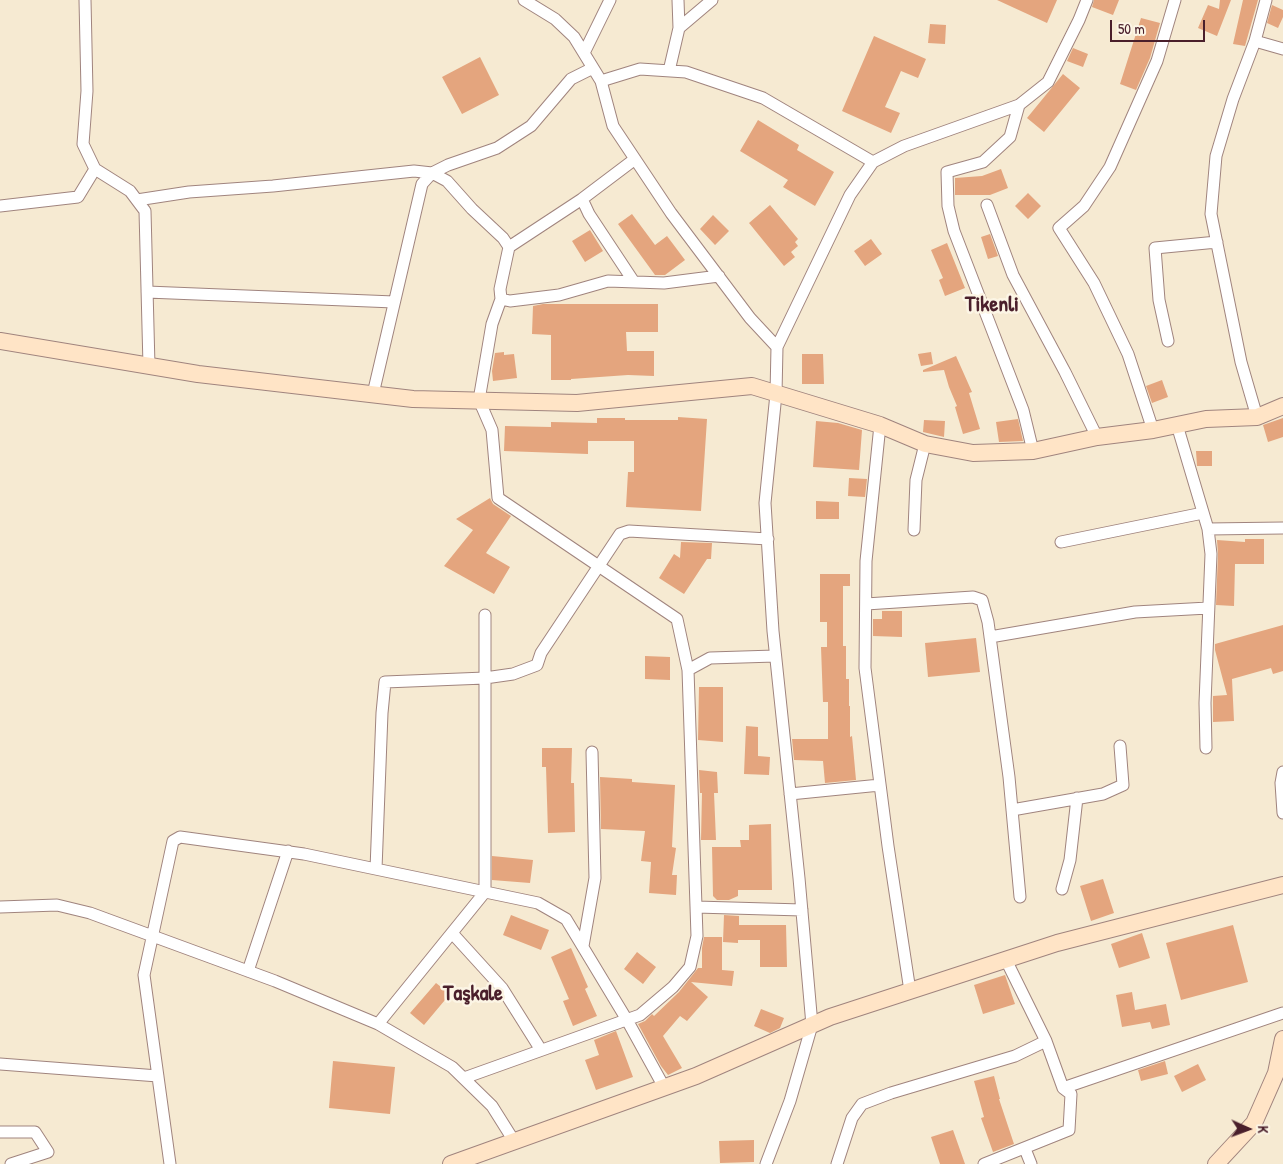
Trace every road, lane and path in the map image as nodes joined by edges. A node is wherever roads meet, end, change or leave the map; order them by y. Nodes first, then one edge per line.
1 (85, 0) edge
2 (524, 0) edge
3 (610, 0) edge
4 (678, 0) edge
5 (712, 0) edge
6 (1087, 0) edge
7 (1175, 0) edge
8 (1266, 0) edge
9 (679, 28) junction
10 (1255, 41) junction
11 (1283, 49) edge
12 (584, 53) junction
13 (593, 68) junction
14 (669, 71) junction
15 (601, 81) junction
16 (1018, 105) junction
17 (635, 159) junction
18 (873, 162) junction
19 (95, 169) junction
20 (432, 173) junction
21 (137, 200) junction
22 (582, 200) junction
23 (987, 205) dead end
24 (0, 206) edge
25 (1217, 242) junction
26 (509, 247) junction
27 (718, 276) junction
28 (634, 282) junction
29 (147, 292) junction
30 (501, 299) junction
31 (394, 302) junction
32 (0, 341) edge
33 (1168, 341) dead end
34 (777, 347) junction
35 (149, 366) junction
36 (373, 394) junction
37 (776, 394) junction
38 (479, 400) junction
39 (1283, 406) edge
40 (1257, 416) junction
41 (880, 425) junction
42 (1177, 425) junction
43 (1153, 430) junction
44 (1097, 437) junction
45 (925, 444) junction
46 (1033, 451) junction
47 (1203, 513) junction
48 (1208, 528) junction
49 (1283, 528) edge
50 (914, 530) dead end
51 (768, 539) junction
52 (1061, 542) dead end
53 (598, 564) junction
54 (866, 604) junction
55 (1208, 608) junction
56 (485, 615) dead end
57 (990, 637) junction
58 (775, 656) junction
59 (688, 670) junction
60 (485, 678) junction
61 (1120, 746) dead end
62 (1206, 748) dead end
63 (592, 752) dead end
64 (1283, 772) edge
65 (880, 785) junction
66 (790, 794) junction
67 (1077, 798) junction
68 (1012, 810) junction
69 (1283, 813) edge
70 (288, 852) junction
71 (376, 869) junction
72 (1283, 884) edge
73 (1062, 889) dead end
74 (486, 892) junction
75 (1020, 897) dead end
76 (0, 907) edge
77 (696, 907) junction
78 (802, 910) junction
79 (452, 933) junction
80 (152, 935) junction
81 (583, 946) junction
82 (1006, 960) junction
83 (248, 971) junction
84 (910, 991) junction
85 (1283, 1013) edge
86 (627, 1020) junction
87 (378, 1024) junction
88 (812, 1025) junction
89 (1283, 1039) edge
90 (1046, 1041) junction
91 (541, 1050) junction
92 (0, 1064) edge
93 (158, 1076) junction
94 (464, 1078) junction
95 (664, 1087) junction
96 (1063, 1088) junction
97 (0, 1132) edge
98 (514, 1141) junction
99 (1025, 1149) junction
100 (10, 1164) edge
101 (170, 1164) edge
102 (451, 1164) edge
103 (766, 1164) edge
104 (837, 1164) edge
105 (984, 1164) edge
106 (1031, 1164) edge
107 (1216, 1164) edge

1 - 19 street
2 - 12 street
3 - 12 street
4 - 9 street
5 - 9 street
6 - 16 street
7 - 43 street
8 - 10 street
9 - 14 street
10 - 11 street
10 - 25 street
12 - 13 street
13 - 15 street
13 - 20 street
14 - 15 street
14 - 18 street
15 - 17 street
16 - 18 street
16 - 46 street
17 - 22 street
17 - 27 street
18 - 34 street
19 - 21 street
19 - 24 street
20 - 21 street
20 - 26 street
20 - 31 street
21 - 29 street
22 - 26 street
22 - 28 street
23 - 44 street
25 - 33 street
25 - 40 street
26 - 30 street
27 - 28 street
27 - 34 street
28 - 30 street
29 - 31 street
29 - 35 street
30 - 38 street
31 - 36 street
32 - 35 street
34 - 37 street
35 - 36 street
36 - 38 street
37 - 38 street
37 - 41 street
37 - 51 street
38 - 53 street
39 - 40 street
40 - 42 street
41 - 45 street
41 - 54 street
42 - 43 street
42 - 47 street
43 - 44 street
44 - 46 street
45 - 46 street
45 - 50 street
47 - 48 street
47 - 52 street
48 - 49 street
48 - 55 street
51 - 53 street
51 - 58 street
53 - 59 street
53 - 60 street
54 - 57 street
54 - 65 street
55 - 57 street
55 - 62 street
56 - 60 street
57 - 68 street
58 - 59 street
58 - 66 street
59 - 77 street
60 - 71 street
60 - 74 street
61 - 67 street
63 - 81 street
64 - 69 street
65 - 66 street
65 - 84 street
66 - 78 street
67 - 68 street
67 - 73 street
68 - 75 street
70 - 71 street
70 - 80 street
70 - 83 street
71 - 74 street
72 - 82 street
74 - 79 street
74 - 81 street
76 - 80 street
77 - 78 street
77 - 86 street
78 - 88 street
79 - 87 street
79 - 91 street
80 - 83 street
80 - 93 street
81 - 86 street
82 - 84 street
82 - 90 street
83 - 87 street
84 - 88 street
85 - 96 street
86 - 91 street
86 - 95 street
87 - 94 street
88 - 95 street
88 - 103 street
89 - 107 street
90 - 96 street
90 - 104 street
91 - 94 street
92 - 93 street
93 - 101 street
94 - 98 street
95 - 98 street
96 - 99 street
97 - 100 street
98 - 102 street
99 - 105 street
99 - 106 street

